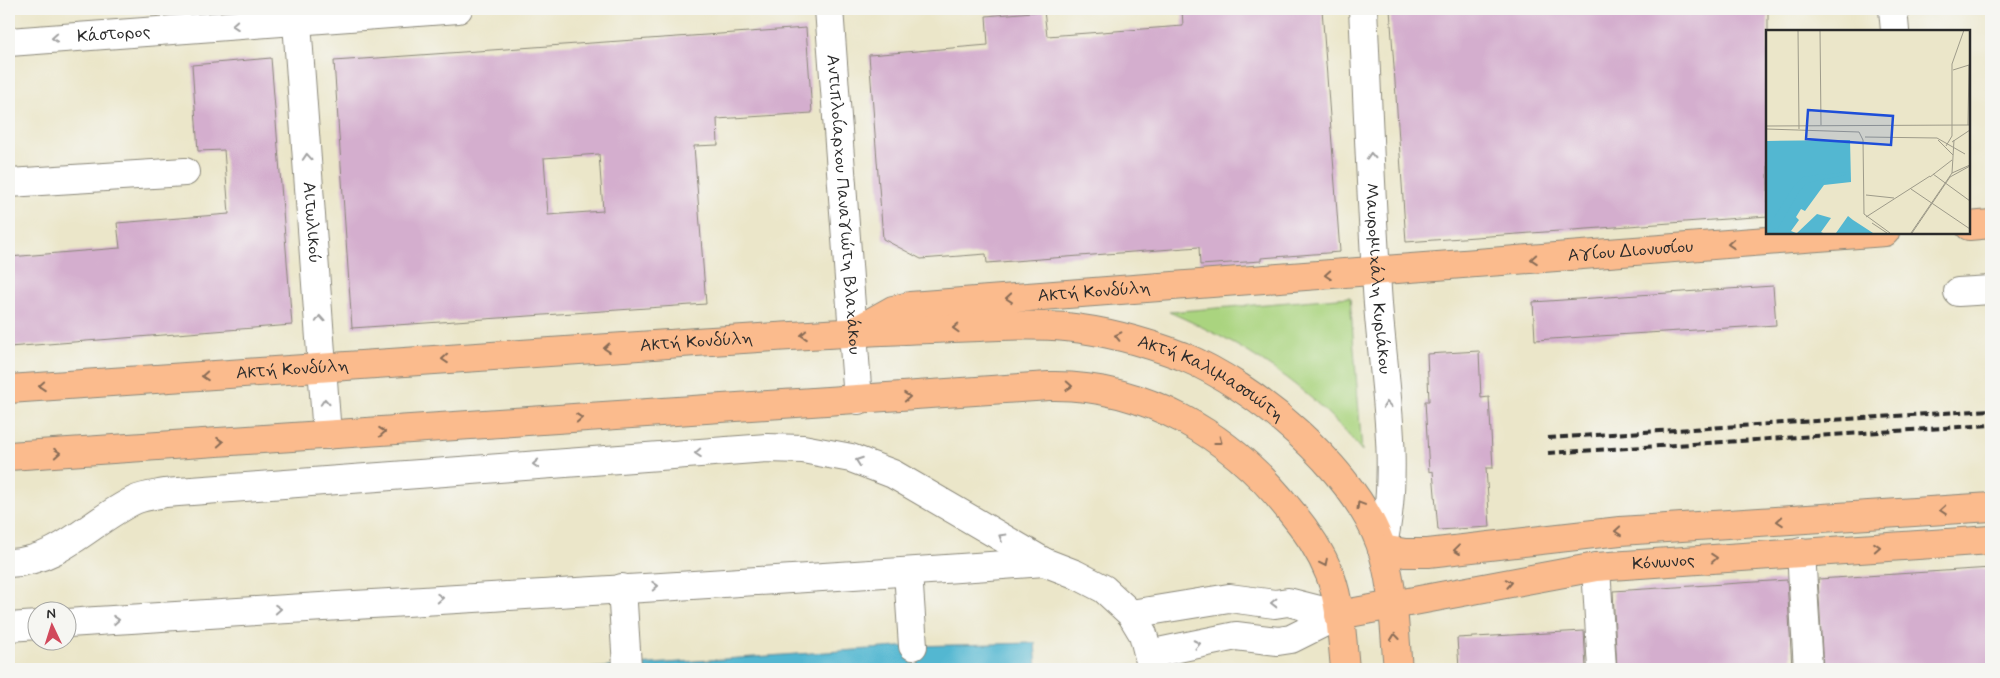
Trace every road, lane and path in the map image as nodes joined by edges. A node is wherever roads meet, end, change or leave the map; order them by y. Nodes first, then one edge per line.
1 (458, 9) edge
2 (829, 9) edge
3 (1363, 9) edge
4 (1893, 9) edge
5 (297, 15) edge
6 (1895, 30) edge
7 (9, 42) edge
8 (185, 172) dead end
9 (9, 183) edge
10 (1991, 224) edge
11 (1970, 226) edge
12 (1858, 234) edge
13 (1377, 270) junction
14 (1991, 290) edge
15 (1958, 292) dead end
16 (853, 332) junction
17 (323, 368) junction
18 (9, 389) edge
19 (858, 400) junction
20 (327, 436) junction
21 (9, 456) edge
22 (1991, 507) edge
23 (1991, 540) edge
24 (1382, 548) junction
25 (1801, 552) junction
26 (1044, 562) junction
27 (9, 563) edge
28 (1596, 567) junction
29 (908, 572) junction
30 (622, 588) junction
31 (1392, 604) junction
32 (1131, 614) junction
33 (1339, 615) junction
34 (78, 622) edge
35 (28, 627) edge
36 (9, 628) edge
37 (914, 646) dead end
38 (1150, 662) edge
39 (628, 666) dead end
40 (1345, 669) edge
41 (1398, 669) edge
42 (1602, 669) edge
43 (1808, 669) edge

1 - 5 street, Κάστορος
2 - 16 street, Αντιπλοίαρχου Παναγιώτη Βλαχάκου
13 -> 3 street, Μαυρομιχάλη Κυριάκου
4 - 6 street
5 -> 7 street, Κάστορος
17 -> 5 street, Αιτωλικού
8 - 9 street
10 - 11 main road
12 -> 13 main road, Αγίου Διονυσίου
13 -> 16 main road, Ακτή Κονδύλη
24 -> 13 street, Μαυρομιχάλη Κυριάκου
14 - 15 street
16 -> 17 main road, Ακτή Κονδύλη
16 - 19 street, Αντιπλοίαρχου Παναγιώτη Βλαχάκου
24 -> 16 main road, Ακτή Καλιμασσιώτη
17 -> 18 main road, Ακτή Κονδύλη
20 -> 17 street, Αιτωλικού
20 -> 19 main road
19 -> 33 main road
21 -> 20 main road
22 -> 24 main road, Κόνωνος
25 -> 23 main road, Κόνωνος
24 - 31 main road, Ακτή Καλιμασσιώτη
28 -> 25 main road, Κόνωνος
25 - 43 street
26 -> 27 street
26 - 29 street
26 - 32 street
31 -> 28 main road, Κόνωνος
28 - 42 street
30 -> 29 street
29 - 37 street
34 -> 30 street
30 - 39 street
31 - 33 main road, Κόνωνος
41 -> 31 main road, Ακτή Καλιμασσιώτη
33 -> 32 street
32 - 38 street
38 -> 33 street
33 - 40 main road
35 - 36 street

